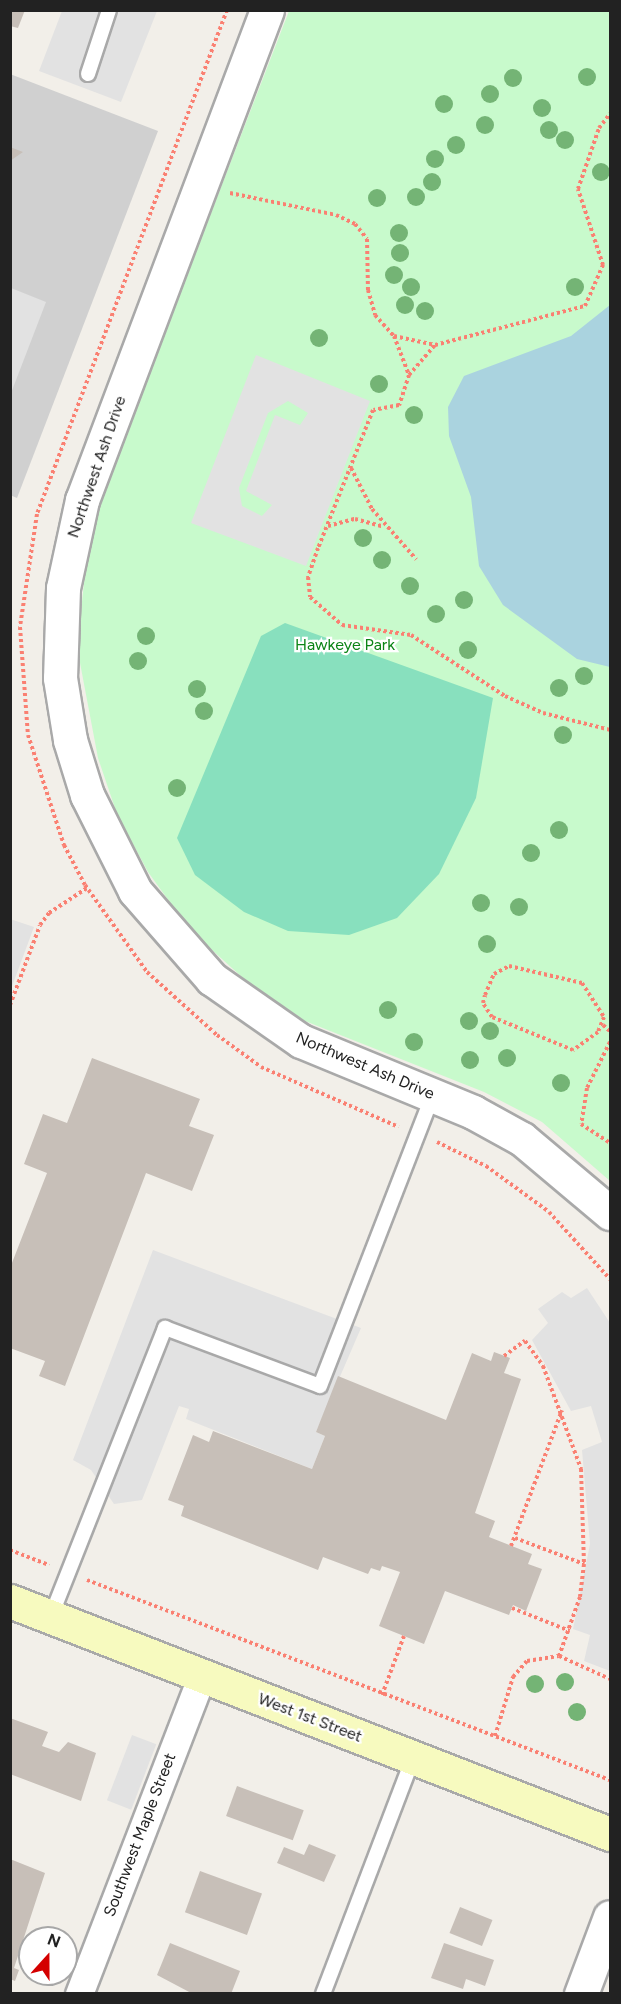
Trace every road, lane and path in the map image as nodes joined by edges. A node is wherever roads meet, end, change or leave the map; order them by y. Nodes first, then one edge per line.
1 (109, 10) edge
2 (226, 10) edge
3 (267, 10) edge
4 (88, 74) dead end
5 (610, 114) edge
6 (165, 170) junction
7 (201, 183) junction
8 (394, 336) junction
9 (435, 345) junction
10 (409, 375) junction
11 (351, 467) junction
12 (327, 526) junction
13 (386, 528) junction
14 (416, 559) dead end
15 (610, 730) edge
16 (87, 888) junction
17 (10, 1005) edge
18 (603, 1025) junction
19 (610, 1031) edge
20 (610, 1042) edge
21 (433, 1095) junction
22 (418, 1135) junction
23 (610, 1143) edge
24 (610, 1213) edge
25 (610, 1279) edge
26 (504, 1356) dead end
27 (562, 1409) junction
28 (514, 1538) junction
29 (511, 1546) dead end
30 (10, 1550) edge
31 (584, 1564) junction
32 (68, 1572) junction
33 (10, 1601) edge
34 (512, 1608) dead end
35 (51, 1616) junction
36 (570, 1631) junction
37 (404, 1636) dead end
38 (559, 1656) junction
39 (202, 1676) junction
40 (610, 1679) edge
41 (382, 1695) junction
42 (495, 1736) junction
43 (413, 1758) junction
44 (610, 1780) edge
45 (610, 1834) edge
46 (610, 1917) edge
47 (79, 1994) edge
48 (323, 1994) edge
49 (581, 1994) edge

1 - 4 lane
2 - 6 path
3 - 7 street, Northwest Ash Drive
5 - 9 path
6 - 7 path
6 - 16 path
7 - 8 path
7 - 21 street, Northwest Ash Drive
8 - 9 path
8 - 10 path
9 - 10 path
10 - 11 path
11 - 12 path
11 - 13 path
12 - 13 path
12 - 15 path
13 - 14 path
16 - 17 path
16 - 22 path
18 - 18 path
18 - 19 path
20 - 23 path
21 - 22 lane
21 - 24 street, Northwest Ash Drive
22 - 25 path
22 - 32 lane
26 - 27 path
27 - 28 path
27 - 31 path
28 - 29 path
28 - 31 path
30 - 32 path
31 - 36 path
32 - 35 lane
32 - 41 path
33 - 35 main road, West 1st Street
34 - 36 path
35 - 39 main road, West 1st Street
36 - 38 path
37 - 41 path
38 - 40 path
38 - 42 path
39 - 43 main road, West 1st Street
39 - 47 street, Southwest Maple Street
41 - 42 path
42 - 44 path
43 - 45 main road, West 1st Street
43 - 48 lane
46 - 49 street

